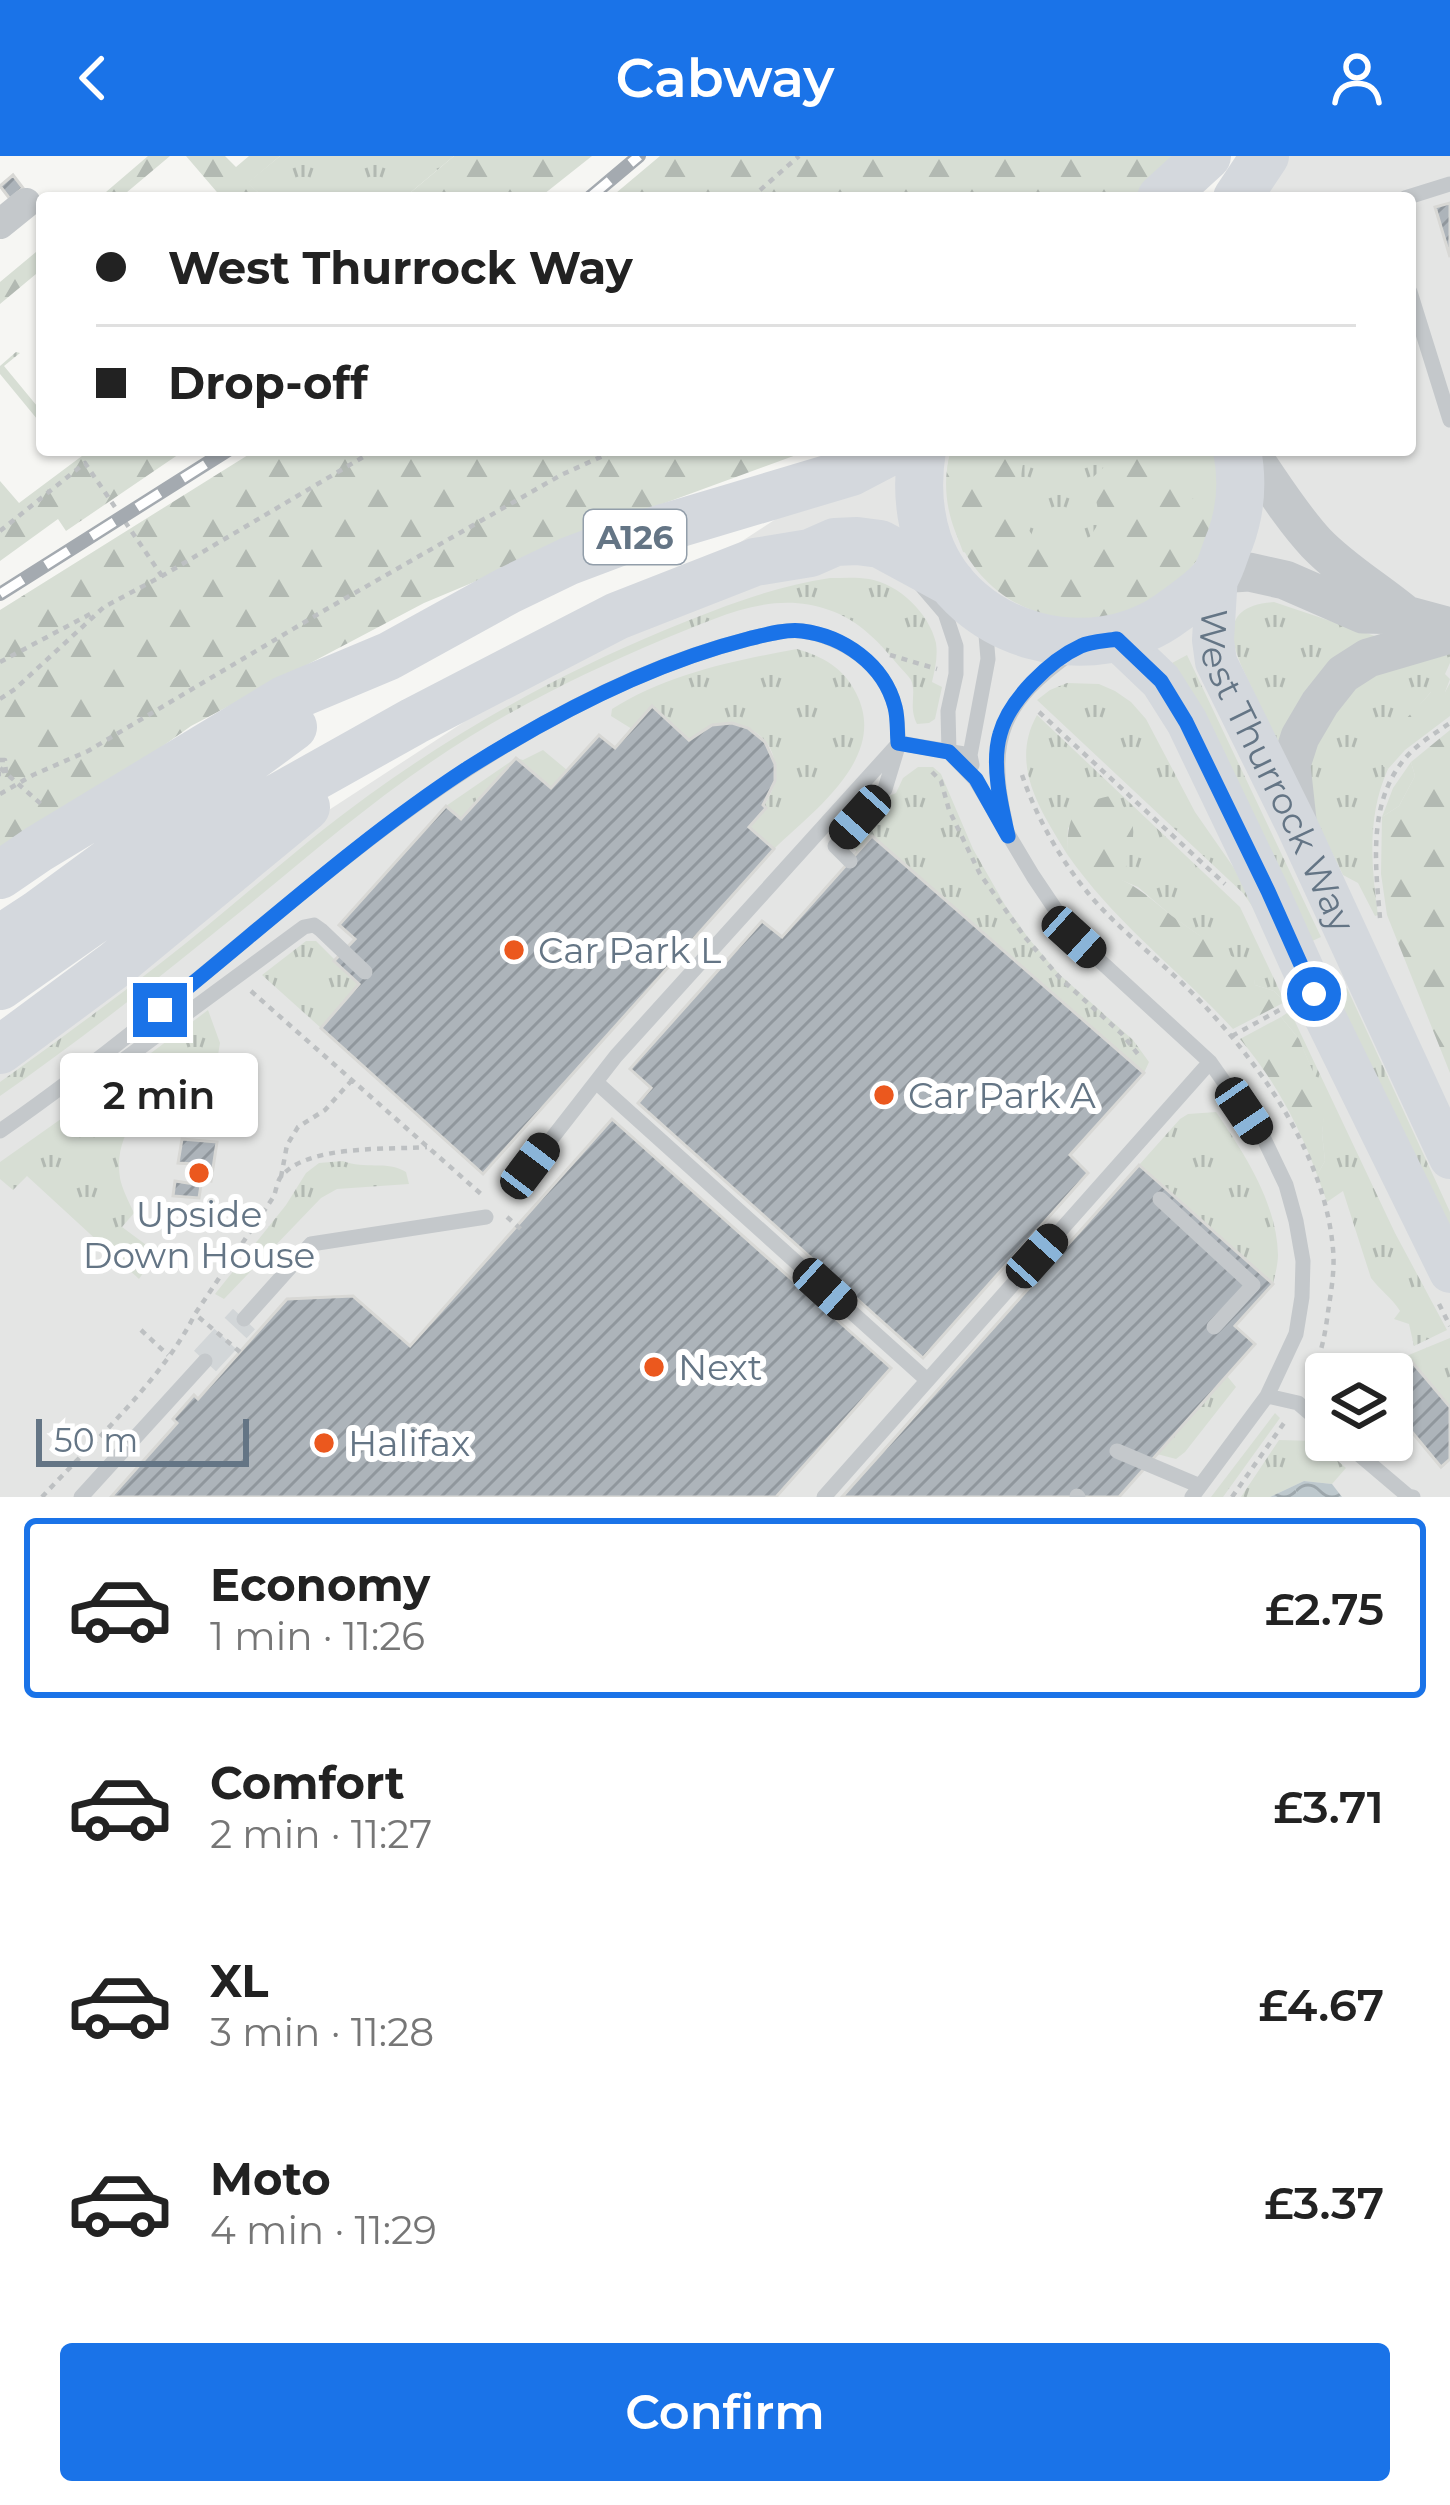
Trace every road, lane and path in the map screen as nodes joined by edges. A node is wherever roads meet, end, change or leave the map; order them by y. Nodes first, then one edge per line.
1 (799, 156) edge
2 (1207, 156) edge
3 (1265, 156) edge
4 (1450, 184) edge
5 (759, 192) edge
6 (1168, 192) edge
7 (1241, 192) edge
8 (1416, 195) edge
9 (26, 203) dead end
10 (0, 224) edge
11 (1416, 311) edge
12 (1450, 421) edge
13 (365, 456) edge
14 (604, 456) edge
15 (882, 456) edge
16 (921, 456) edge
17 (1238, 456) edge
18 (1252, 456) edge
19 (0, 531) edge
20 (811, 553) junction
21 (1216, 574) junction
22 (162, 576) junction
23 (968, 598) junction
24 (104, 607) junction
25 (1406, 615) junction
26 (1450, 631) edge
27 (1100, 641) junction
28 (389, 656) junction
29 (0, 662) edge
30 (1021, 695) junction
31 (0, 699) edge
32 (414, 721) junction
33 (907, 745) junction
34 (949, 752) junction
35 (970, 755) junction
36 (0, 760) edge
37 (0, 775) edge
38 (976, 779) junction
39 (0, 794) edge
40 (1297, 826) junction
41 (1008, 836) junction
42 (850, 861) dead end
43 (0, 875) edge
44 (1226, 885) dead end
45 (34, 932) edge
46 (364, 972) dead end
47 (0, 986) edge
48 (0, 1051) edge
49 (1141, 1058) dead end
50 (329, 1060) dead end
51 (1210, 1062) junction
52 (352, 1080) junction
53 (596, 1082) junction
54 (15, 1121) junction
55 (0, 1131) edge
56 (427, 1147) junction
57 (1450, 1158) edge
58 (456, 1173) dead end
59 (280, 1178) junction
60 (514, 1187) dead end
61 (1160, 1199) dead end
62 (486, 1217) dead end
63 (1450, 1272) edge
64 (195, 1314) junction
65 (244, 1319) tunnel mouth
66 (1214, 1327) dead end
67 (141, 1330) dead end
68 (1322, 1345) dead end
69 (240, 1352) dead end
70 (169, 1355) junction
71 (205, 1361) tunnel mouth
72 (927, 1380) junction
73 (1267, 1396) junction
74 (1298, 1403) junction
75 (1305, 1409) edge
76 (1118, 1451) dead end
77 (1367, 1461) edge
78 (1196, 1492) edge
79 (42, 1497) edge
80 (81, 1497) edge
81 (824, 1497) edge
82 (1232, 1497) edge
83 (1414, 1497) edge

1 - 5 path
2 - 6 main road
3 - 7 main road
4 - 8 lane
9 - 10 street
11 - 12 lane
13 - 22 path
14 - 39 path
15 - 28 main road, A126
16 - 23 main road
17 - 21 main road
18 - 25 street
19 - 22 path
20 - 23 main road, A126
20 - 32 main road, A126
20 - 34 lane
21 - 25 street
21 - 27 main road
21 - 40 main road, West Thurrock Way
22 - 24 path
23 - 27 main road
23 - 35 lane
24 - 29 path
24 - 31 path
25 - 26 street
26 - 40 street
27 - 30 lane
27 - 63 main road, West Thurrock Way
28 - 43 main road, A126
28 - 45 main road, A126
30 - 41 lane
30 - 44 path
32 - 45 main road, A126
32 - 48 main road, A126
33 - 34 lane
33 - 42 lane
33 - 49 path
33 - 53 lane
33 - 54 lane
34 - 35 lane
34 - 38 lane
35 - 38 lane
36 - 37 path
38 - 41 lane
40 - 57 main road, West Thurrock Way
41 - 51 lane
45 - 47 main road, A126
46 - 54 lane
50 - 52 path
51 - 72 lane
51 - 73 lane
52 - 56 path
52 - 59 path
53 - 60 lane
53 - 72 lane
54 - 55 lane
56 - 58 path
56 - 59 path
59 - 64 path
61 - 66 lane
62 - 65 lane
64 - 69 path
64 - 70 path
67 - 70 path
68 - 74 path
70 - 79 path
71 - 80 lane
72 - 81 lane
73 - 74 lane
73 - 78 lane
74 - 75 lane
74 - 82 path
76 - 78 lane
77 - 83 lane

